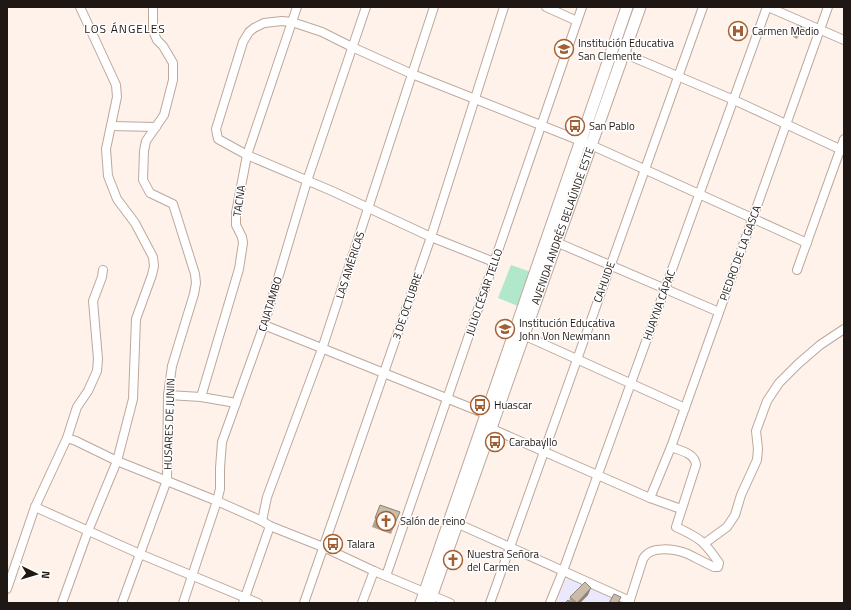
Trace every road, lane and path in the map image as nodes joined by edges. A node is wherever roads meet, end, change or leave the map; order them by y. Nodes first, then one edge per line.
1 (80, 7) edge
2 (153, 7) edge
3 (297, 7) edge
4 (366, 7) edge
5 (434, 7) edge
6 (504, 7) edge
7 (546, 7) edge
8 (582, 7) edge
9 (627, 7) edge
10 (640, 7) edge
11 (703, 7) edge
12 (767, 7) edge
13 (828, 7) edge
14 (577, 21) junction
15 (292, 22) junction
16 (820, 30) junction
17 (844, 40) edge
18 (352, 47) junction
19 (623, 53) junction
20 (412, 74) junction
21 (678, 77) junction
22 (475, 99) junction
23 (734, 100) junction
24 (786, 124) junction
25 (541, 125) junction
26 (111, 126) junction
27 (156, 126) junction
28 (844, 139) edge
29 (586, 143) junction
30 (842, 150) edge
31 (247, 155) junction
32 (645, 170) junction
33 (307, 181) junction
34 (699, 195) junction
35 (369, 207) junction
36 (752, 219) junction
37 (431, 237) junction
38 (556, 242) junction
39 (807, 243) junction
40 (494, 262) junction
41 (610, 266) junction
42 (103, 270) dead end
43 (797, 270) dead end
44 (665, 289) junction
45 (719, 312) junction
46 (264, 326) junction
47 (844, 329) edge
48 (519, 333) junction
49 (322, 349) junction
50 (577, 359) junction
51 (383, 373) junction
52 (631, 384) junction
53 (168, 396) junction
54 (201, 398) junction
55 (447, 399) junction
56 (236, 403) junction
57 (685, 408) junction
58 (486, 414) junction
59 (490, 428) junction
60 (67, 438) junction
61 (671, 447) junction
62 (544, 451) junction
63 (117, 461) junction
64 (598, 475) junction
65 (167, 480) junction
66 (650, 498) junction
67 (217, 501) junction
68 (35, 507) junction
69 (681, 509) junction
70 (262, 521) junction
71 (453, 522) junction
72 (270, 526) junction
73 (88, 531) junction
74 (705, 543) junction
75 (323, 547) junction
76 (510, 548) junction
77 (140, 554) junction
78 (374, 571) junction
79 (563, 571) junction
80 (192, 575) junction
81 (386, 576) junction
82 (7, 589) edge
83 (428, 597) edge
84 (244, 600) edge
85 (630, 602) edge
86 (62, 603) edge
87 (122, 603) edge
88 (183, 603) edge
89 (258, 603) edge
90 (304, 603) edge
91 (362, 603) edge
92 (420, 603) edge
93 (450, 603) edge
94 (490, 603) edge
95 (550, 603) edge

1 - 26 street
2 - 27 street, HUSARES DE JUNIN
3 - 15 street, TACNA
4 - 18 street, CAJATAMBO
5 - 20 street, LAS AMÉRICAS
6 - 22 street, 3 DE OCTUBRE
7 - 14 street
8 - 14 street, JULIO CÉSAR TELLO
9 - 29 street, AVENIDA ANDRÉS BELAÚNDE ESTE
10 - 19 street, AVENIDA ANDRÉS BELAÚNDE ESTE
11 - 21 street, CAHUIDE
12 - 16 street
12 - 23 street, HUAYNA CÁPAC
13 - 16 street, PIEDRO DE LA GASCA
14 - 25 street, JULIO CÉSAR TELLO
15 - 18 street
15 - 31 street, TACNA
15 - 31 street
16 - 17 street
16 - 24 street, PIEDRO DE LA GASCA
18 - 20 street
18 - 33 street, CAJATAMBO
19 - 21 street
19 - 29 street, AVENIDA ANDRÉS BELAÚNDE ESTE
20 - 22 street
20 - 35 street, LAS AMÉRICAS
21 - 23 street
21 - 32 street, CAHUIDE
22 - 25 street
22 - 37 street, 3 DE OCTUBRE
23 - 24 street
23 - 34 street, HUAYNA CÁPAC
24 - 30 street
24 - 36 street, PIEDRO DE LA GASCA
25 - 29 street
25 - 40 street, JULIO CÉSAR TELLO
26 - 27 street
26 - 63 street
27 - 53 street, HUSARES DE JUNIN
28 - 30 street
29 - 32 street
29 - 38 street, AVENIDA ANDRÉS BELAÚNDE ESTE
29 - 48 street, AVENIDA ANDRÉS BELAÚNDE ESTE
30 - 39 street
31 - 33 street
31 - 54 street, TACNA
32 - 34 street
32 - 41 street, CAHUIDE
33 - 35 street
33 - 46 street, CAJATAMBO
34 - 36 street
34 - 44 street, HUAYNA CÁPAC
35 - 37 street
35 - 49 street, LAS AMÉRICAS
36 - 39 street
36 - 45 street, PIEDRO DE LA GASCA
37 - 40 street
37 - 51 street, 3 DE OCTUBRE
38 - 41 street
38 - 48 street, AVENIDA ANDRÉS BELAÚNDE ESTE
39 - 43 street
40 - 55 street, JULIO CÉSAR TELLO
41 - 44 street
41 - 50 street, CAHUIDE
42 - 60 street
44 - 45 street
44 - 52 street, HUAYNA CÁPAC
45 - 57 street, PIEDRO DE LA GASCA
46 - 49 street
46 - 56 street, CAJATAMBO
47 - 74 street
48 - 50 street
48 - 58 street, AVENIDA ANDRÉS BELAÚNDE ESTE
48 - 59 street, AVENIDA ANDRÉS BELAÚNDE ESTE
49 - 51 street
49 - 70 street, LAS AMÉRICAS
50 - 52 street
50 - 62 street, CAHUIDE
51 - 55 street
51 - 75 street, 3 DE OCTUBRE
52 - 57 street
52 - 64 street, HUAYNA CÁPAC
53 - 54 street
53 - 65 street, HUSARES DE JUNIN
54 - 56 street
55 - 58 street
55 - 81 street, JULIO CÉSAR TELLO
56 - 67 street, CAJATAMBO
57 - 61 street, PIEDRO DE LA GASCA
58 - 71 street, AVENIDA ANDRÉS BELAÚNDE ESTE
59 - 62 street
59 - 71 street, AVENIDA ANDRÉS BELAÚNDE ESTE
60 - 63 street
60 - 68 street
61 - 66 street, PIEDRO DE LA GASCA
61 - 69 street
62 - 64 street
62 - 76 street, CAHUIDE
63 - 65 street
63 - 73 street
64 - 66 street
64 - 79 street, HUAYNA CÁPAC
65 - 67 street
65 - 77 street, HUSARES DE JUNIN
66 - 69 street
67 - 70 street
67 - 80 street, CAJATAMBO
68 - 73 street
68 - 82 street
69 - 74 street
70 - 72 street
71 - 76 street
71 - 83 street, AVENIDA ANDRÉS BELAÚNDE ESTE
72 - 75 street
72 - 84 street
73 - 77 street
73 - 86 street
74 - 85 street
75 - 78 street
75 - 90 street, 3 DE OCTUBRE
76 - 79 street
76 - 94 street, CAHUIDE
77 - 80 street
77 - 87 street, HUSARES DE JUNIN
78 - 81 street
78 - 91 street
79 - 85 street
79 - 95 street, HUAYNA CÁPAC
80 - 84 street
80 - 88 street, CAJATAMBO
81 - 83 street
83 - 92 street, AVENIDA ANDRÉS BELAÚNDE ESTE
83 - 93 street
84 - 89 street

